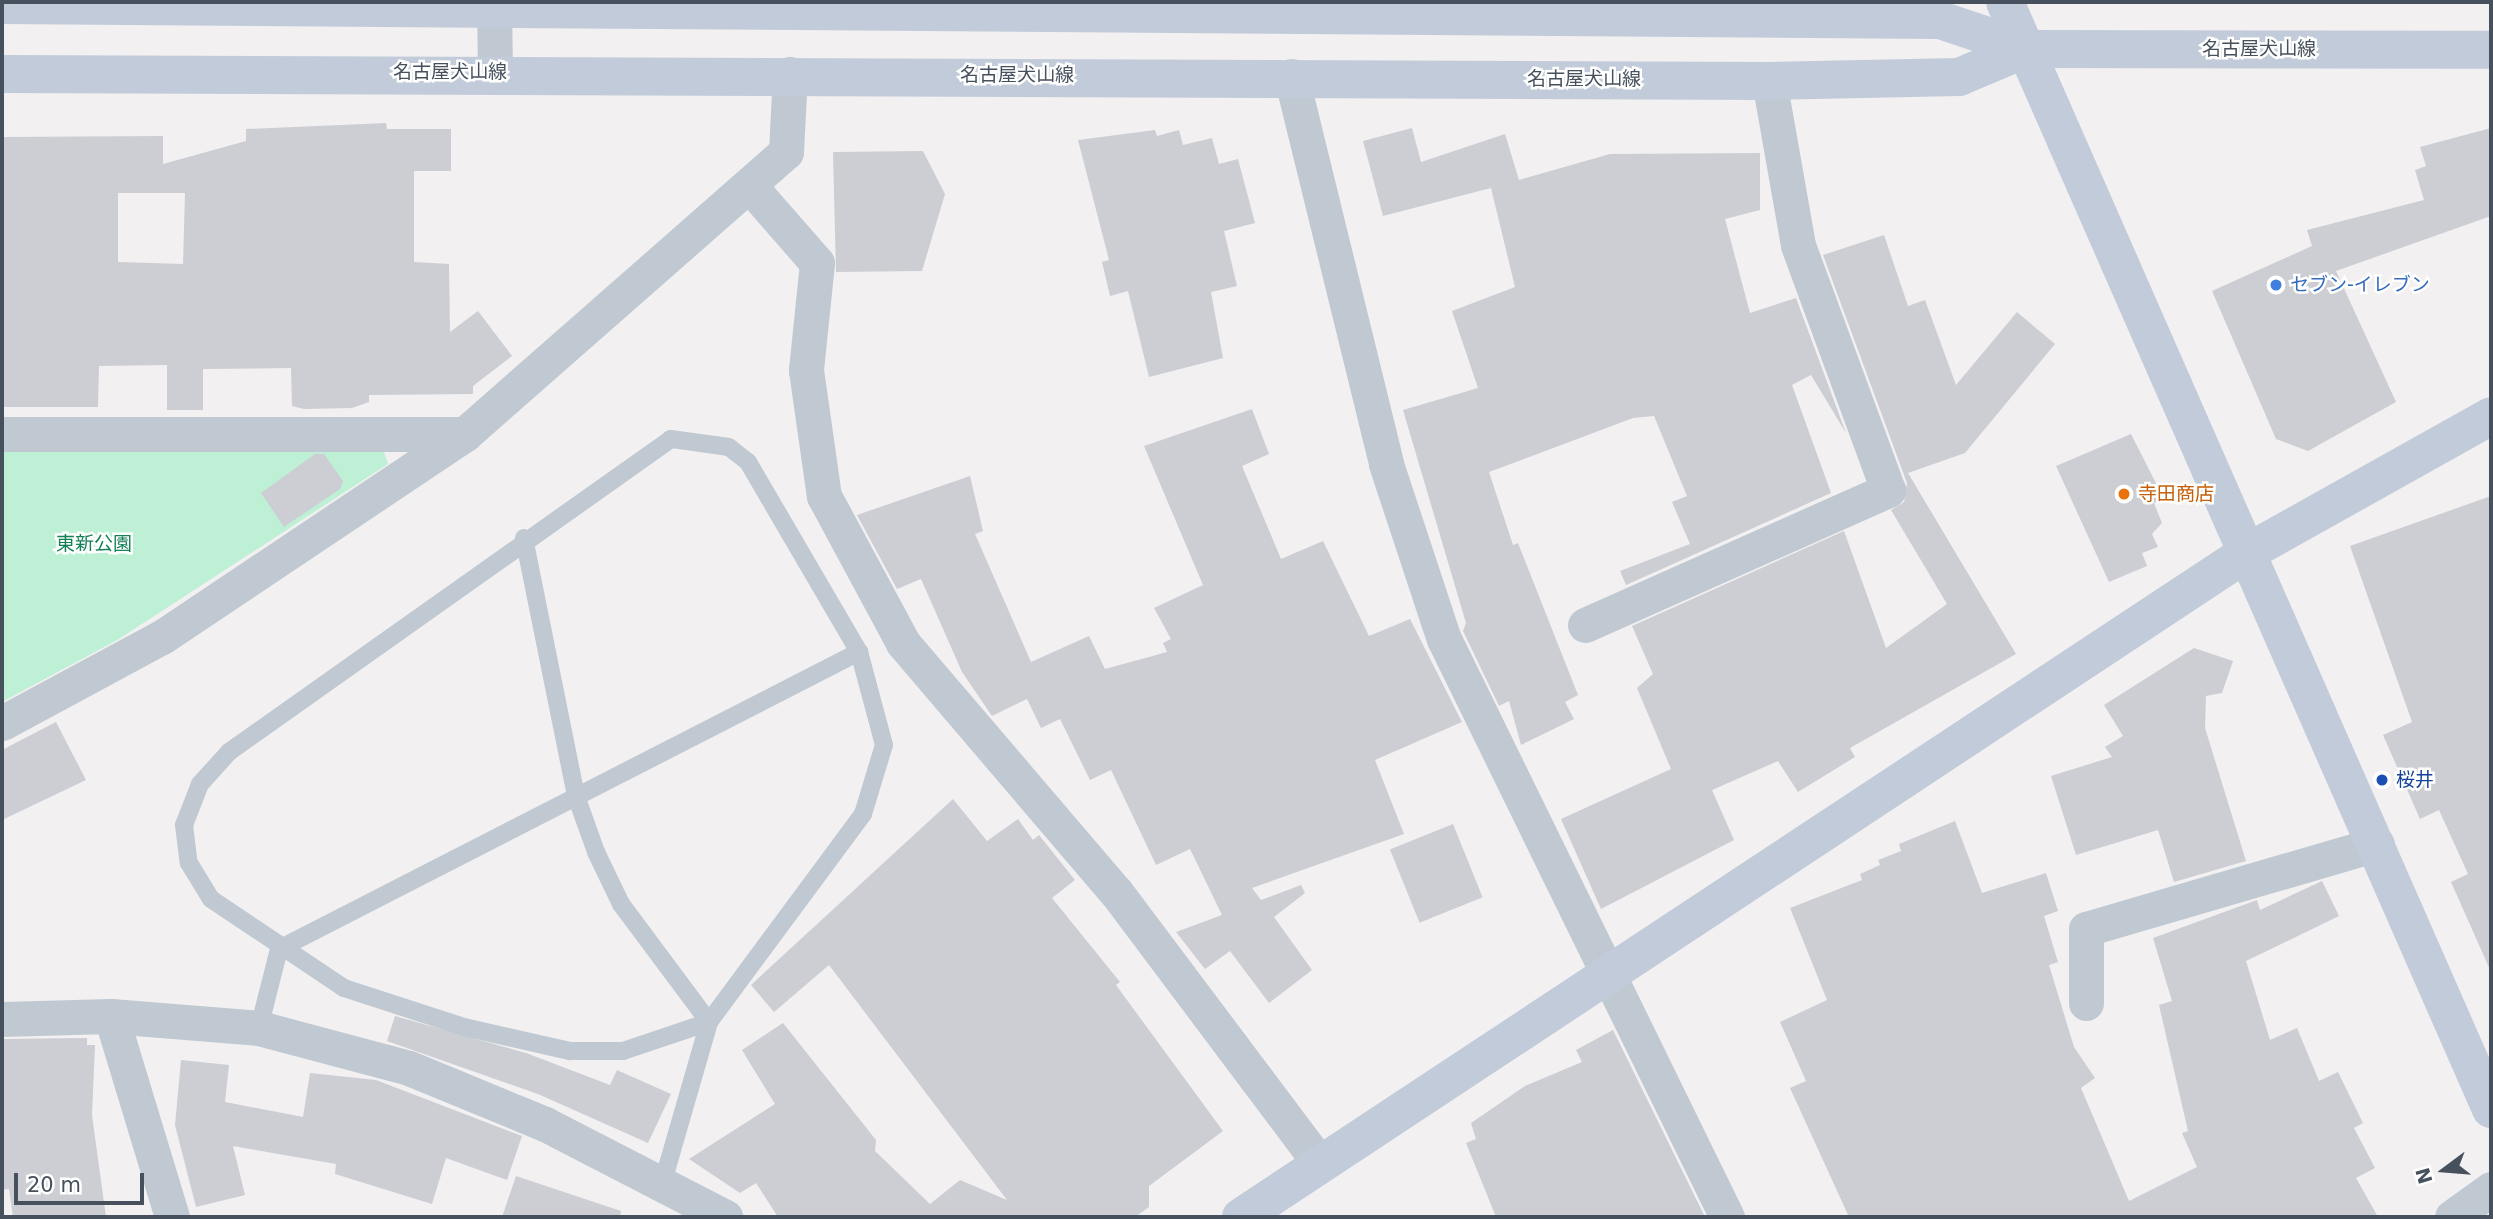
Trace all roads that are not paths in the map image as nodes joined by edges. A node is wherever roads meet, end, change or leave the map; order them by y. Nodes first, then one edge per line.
1 (2005, 2) edge
2 (2, 5) edge
3 (494, 6) edge
4 (1106, 6) edge
5 (2026, 48) junction
6 (2491, 50) edge
7 (495, 71) junction
8 (2, 74) edge
9 (790, 74) junction
10 (1291, 76) junction
11 (1769, 80) junction
12 (749, 185) junction
13 (2491, 416) edge
14 (2, 434) edge
15 (465, 434) junction
16 (524, 538) junction
17 (2248, 552) junction
18 (1585, 625) dead end
19 (859, 652) junction
20 (2, 723) edge
21 (576, 796) junction
22 (2377, 844) junction
23 (279, 949) junction
24 (1613, 973) junction
25 (2086, 1003) dead end
26 (111, 1016) junction
27 (2, 1019) edge
28 (709, 1022) junction
29 (259, 1028) junction
30 (2491, 1109) edge
31 (1321, 1165) junction
32 (662, 1185) junction
33 (2491, 1189) edge
34 (172, 1217) edge
35 (725, 1217) edge
36 (1241, 1217) edge
37 (1727, 1217) edge
38 (2452, 1217) edge

1 - 5 main road
2 - 3 main road, 名古屋犬山線
3 - 4 main road, 名古屋犬山線
3 - 7 street
4 - 5 main road, 名古屋犬山線
5 - 6 main road, 名古屋犬山線
5 - 11 main road, 名古屋犬山線
5 - 17 main road
7 - 8 main road, 名古屋犬山線
7 - 9 main road, 名古屋犬山線
9 - 10 main road, 名古屋犬山線
9 - 12 street
10 - 11 main road, 名古屋犬山線
10 - 24 street
11 - 18 street
12 - 15 street
12 - 31 street
13 - 17 main road
14 - 15 street
15 - 20 street
16 - 19 lane
16 - 21 lane
16 - 23 lane
17 - 22 main road
17 - 24 main road
19 - 21 lane
19 - 28 lane
21 - 23 lane
21 - 28 lane
22 - 25 street
22 - 30 main road
23 - 28 lane
23 - 29 lane
24 - 31 main road
24 - 37 street
26 - 27 street
26 - 29 street
26 - 34 street
28 - 32 lane
29 - 32 street
31 - 36 main road
32 - 35 street
33 - 38 street

